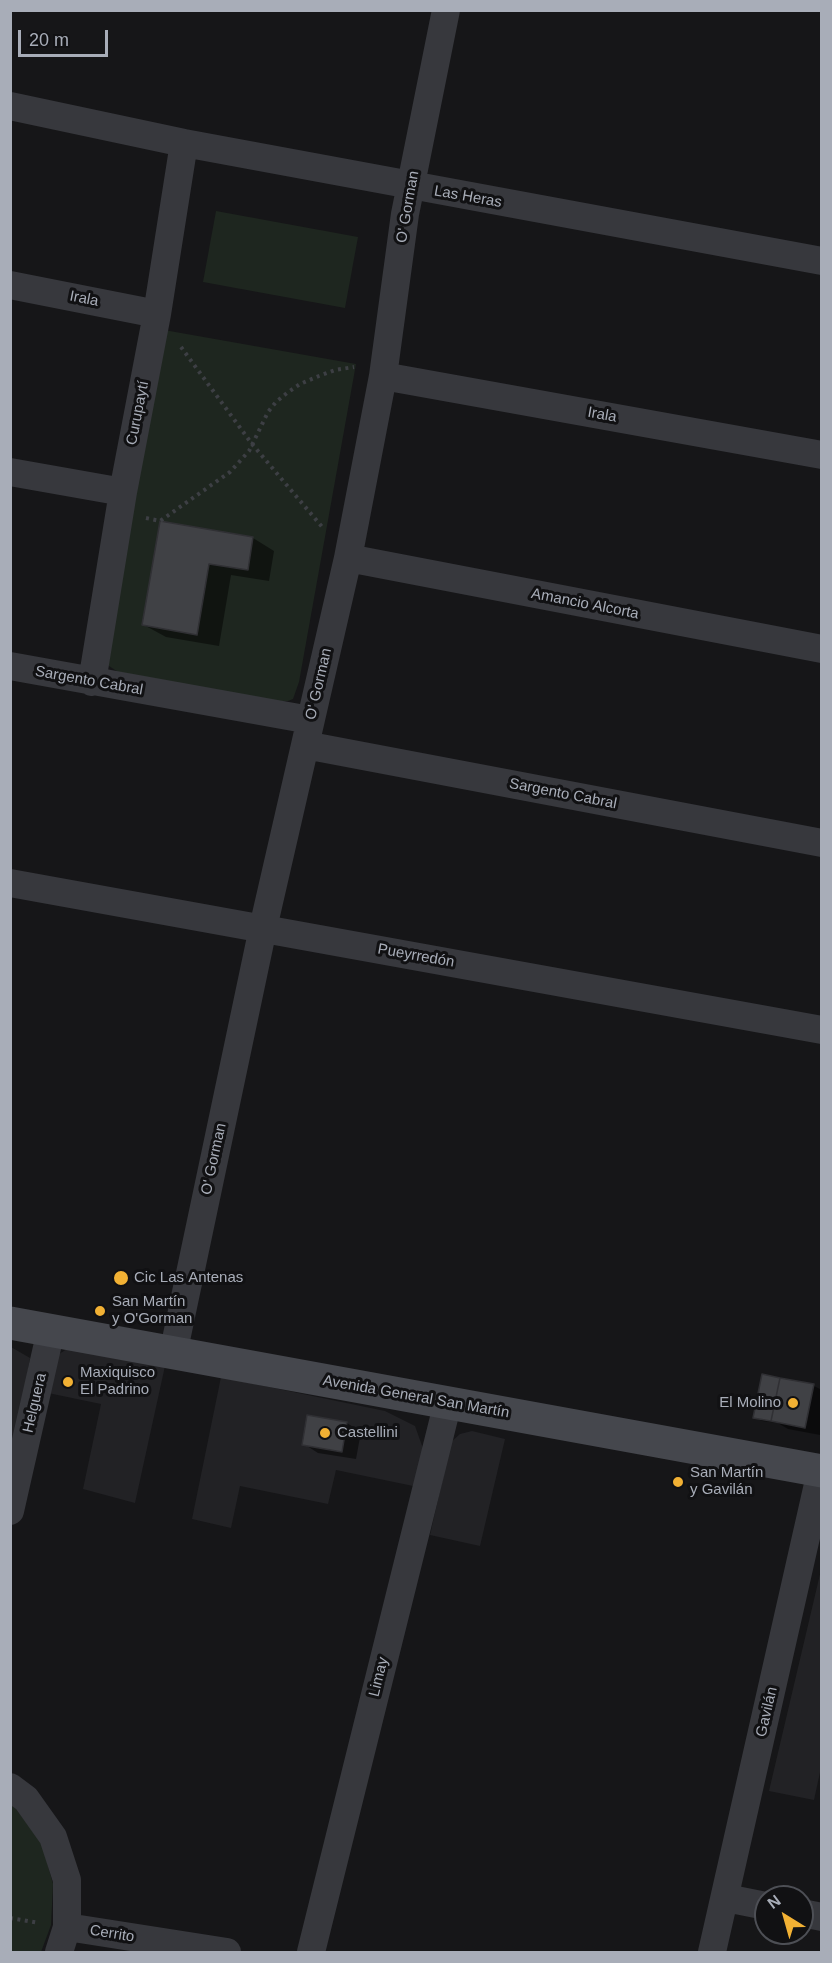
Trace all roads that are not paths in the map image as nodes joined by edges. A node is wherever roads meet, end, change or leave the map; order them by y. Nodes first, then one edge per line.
1 (446, 10) edge
2 (10, 106) edge
3 (184, 143) junction
4 (411, 187) junction
5 (822, 261) edge
6 (10, 285) edge
7 (157, 314) junction
8 (383, 376) junction
9 (822, 455) edge
10 (10, 472) edge
11 (123, 492) junction
12 (348, 558) junction
13 (822, 649) edge
14 (10, 666) edge
15 (92, 682) junction
16 (308, 732) junction
17 (822, 843) edge
18 (10, 883) edge
19 (264, 928) junction
20 (822, 1029) edge
21 (10, 1323) edge
22 (51, 1330) junction
23 (173, 1354) junction
24 (448, 1402) junction
25 (821, 1471) edge
26 (10, 1511) edge
27 (10, 1787) edge
28 (726, 1898) junction
29 (754, 1904) edge
30 (63, 1940) edge
31 (227, 1953) edge
32 (311, 1953) edge
33 (712, 1953) edge

1 - 4 street, O' Gorman
2 - 3 street, Las Heras
3 - 4 street, Las Heras
3 - 7 street, Curupaytí
4 - 5 street, Las Heras
4 - 8 street, O' Gorman
6 - 7 street, Irala
7 - 11 street, Curupaytí
8 - 9 street, Irala
8 - 12 street, O' Gorman
10 - 11 street
11 - 15 street, Curupaytí
12 - 13 street, Amancio Alcorta
12 - 16 street, O' Gorman
14 - 15 street, Sargento Cabral
15 - 16 street, Sargento Cabral
16 - 17 street, Sargento Cabral
16 - 19 street, O' Gorman
18 - 19 street, Pueyrredón
19 - 20 street, Pueyrredón
19 - 23 street, O' Gorman
21 - 22 main road, Avenida General San Martín
22 - 23 main road, Avenida General San Martín
22 - 26 street, Helguera
23 - 24 main road, Avenida General San Martín
24 - 25 main road, Avenida General San Martín
24 - 32 street, Limay
25 - 28 street, Gavilán
27 - 30 street
28 - 29 street
28 - 33 street, Gavilán
30 - 31 street, Cerrito

